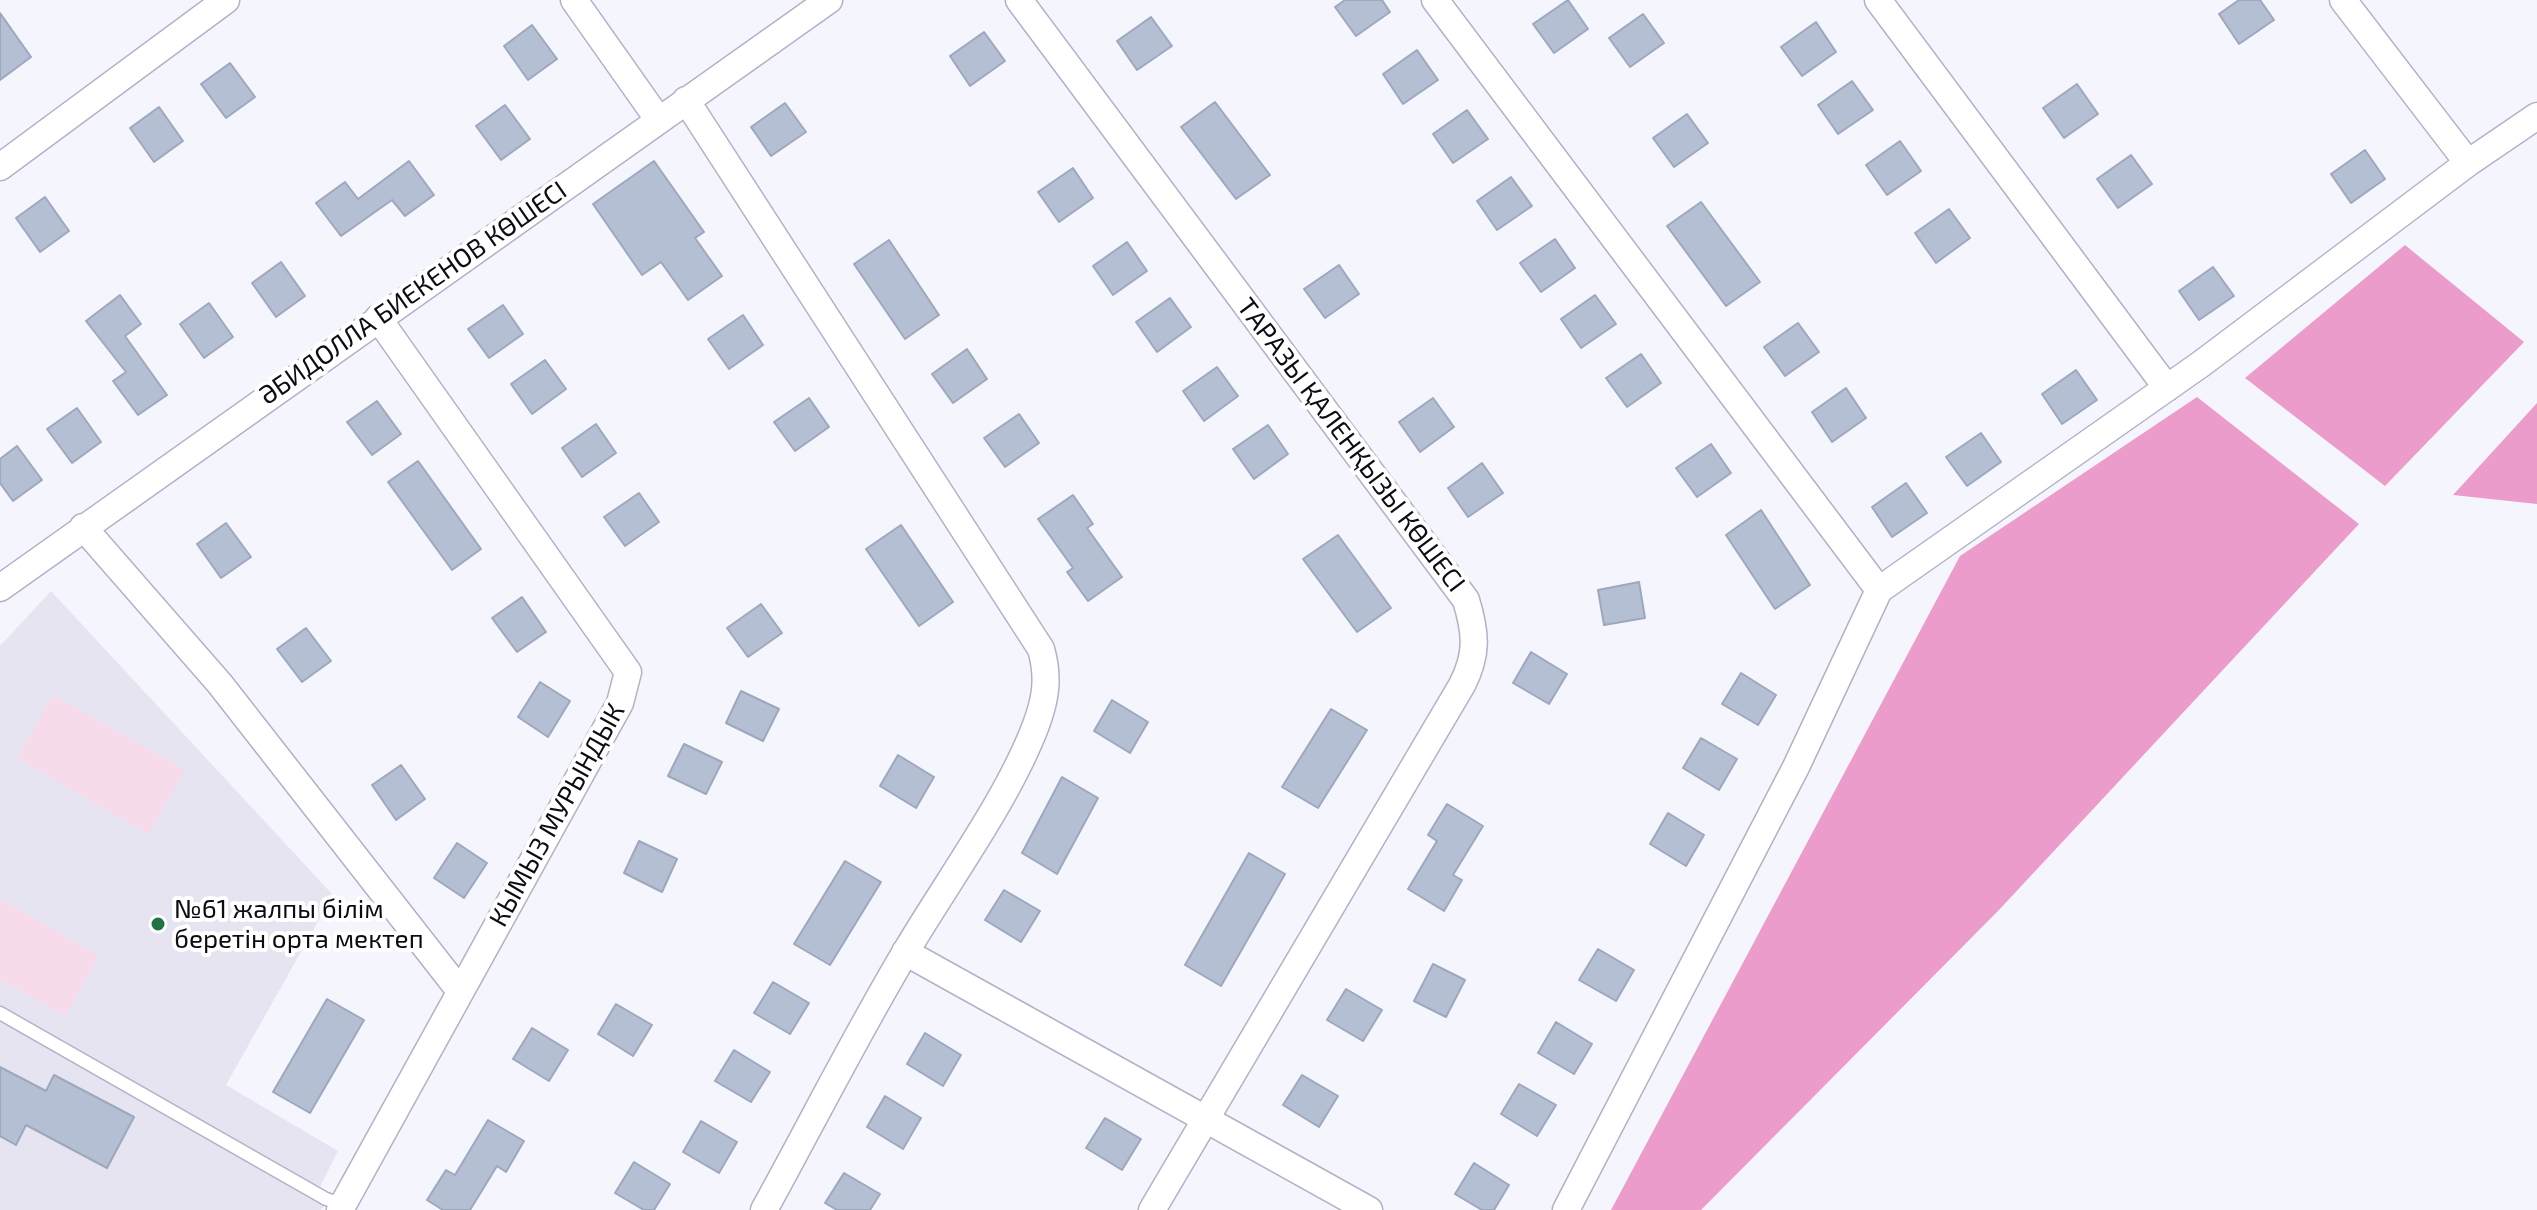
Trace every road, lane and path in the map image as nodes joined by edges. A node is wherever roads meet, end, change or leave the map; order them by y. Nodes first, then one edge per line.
1 (226, 0) edge
2 (574, 0) edge
3 (829, 0) edge
4 (1019, 0) edge
5 (1435, 0) edge
6 (1878, 0) edge
7 (2343, 0) edge
8 (686, 100) junction
9 (2537, 116) edge
10 (658, 119) junction
11 (2468, 163) junction
12 (0, 167) edge
13 (378, 318) junction
14 (2167, 388) junction
15 (83, 527) junction
16 (1, 587) edge
17 (1879, 590) junction
18 (905, 952) junction
19 (460, 991) junction
20 (0, 1013) edge
21 (1204, 1117) junction
22 (346, 1208) edge
23 (764, 1210) edge
24 (1152, 1210) edge
25 (1369, 1210) edge
26 (1566, 1210) edge

1 - 12 street
2 - 10 street
3 - 8 street, ӘБИДОЛЛА БИЕКЕНОВ КӨШЕСІ
4 - 21 street, ТАРАЗЫ ҚАЛЕНҚЫЗЫ КӨШЕСІ
5 - 17 street
6 - 14 street
7 - 11 street
8 - 10 street, ӘБИДОЛЛА БИЕКЕНОВ КӨШЕСІ
8 - 18 street
9 - 11 street
10 - 13 street, ӘБИДОЛЛА БИЕКЕНОВ КӨШЕСІ
11 - 14 street
13 - 15 street, ӘБИДОЛЛА БИЕКЕНОВ КӨШЕСІ
13 - 19 street, КЫМЫЗ МУРЫНДЫК
14 - 17 street
15 - 16 street, ӘБИДОЛЛА БИЕКЕНОВ КӨШЕСІ
15 - 19 street
17 - 26 street
18 - 21 street
18 - 23 street
19 - 22 street, КЫМЫЗ МУРЫНДЫК
20 - 22 lane
21 - 24 street, ТАРАЗЫ ҚАЛЕНҚЫЗЫ КӨШЕСІ
21 - 25 street

